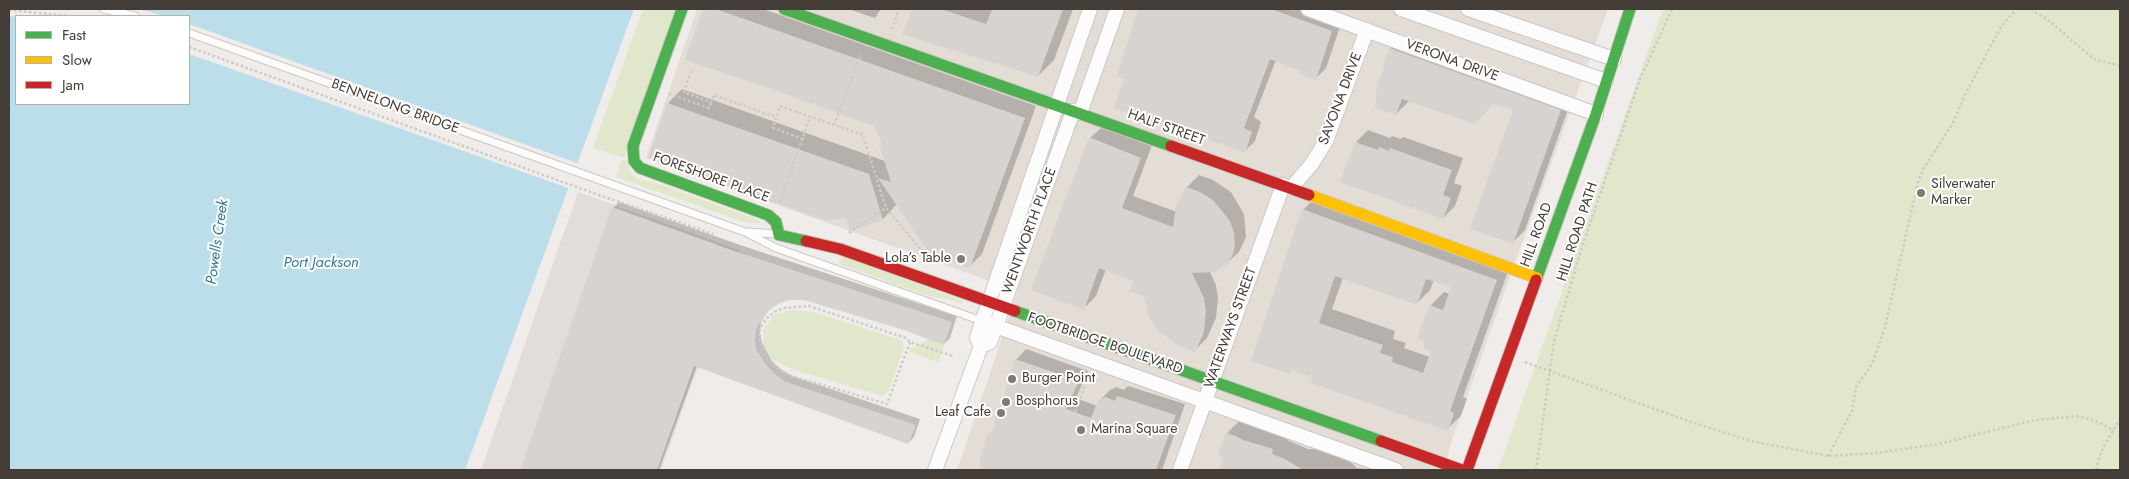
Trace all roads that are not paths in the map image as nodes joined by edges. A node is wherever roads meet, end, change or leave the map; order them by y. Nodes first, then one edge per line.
1 (104, 9) edge
2 (682, 9) edge
3 (784, 9) edge
4 (1090, 9) edge
5 (1117, 9) edge
6 (1308, 9) edge
7 (1400, 9) edge
8 (1468, 9) edge
9 (1630, 9) edge
10 (131, 15) edge
11 (1367, 30) junction
12 (190, 33) edge
13 (1614, 59) junction
14 (1606, 81) junction
15 (1057, 106) junction
16 (1076, 112) junction
17 (1596, 114) junction
18 (601, 180) joint
19 (1287, 187) junction
20 (746, 232) junction
21 (779, 235) junction
22 (1537, 278) junction
23 (988, 303) junction
24 (1002, 308) junction
25 (982, 321) junction
26 (996, 326) junction
27 (981, 346) junction
28 (1212, 381) junction
29 (1204, 401) junction
30 (935, 470) edge
31 (1180, 470) edge
32 (1396, 470) edge
33 (1462, 470) edge
34 (1467, 470) edge

1 - 10 lane
2 - 21 street, FORESHORE PLACE
3 - 15 street, HALF STREET
4 - 15 street, WENTWORTH PLACE
5 - 16 street, WENTWORTH PLACE
6 - 11 street, VERONA DRIVE
7 - 14 street
8 - 13 street
9 - 13 street, HILL ROAD
11 - 17 street, VERONA DRIVE
11 - 19 street, SAVONA DRIVE
12 - 18 lane, BENNELONG BRIDGE
13 - 14 street, HILL ROAD
14 - 17 street, HILL ROAD
15 - 16 street, HALF STREET
15 - 23 street, WENTWORTH PLACE
16 - 19 street, HALF STREET
16 - 24 street, WENTWORTH PLACE
17 - 22 street, HILL ROAD
18 - 20 lane, FOOTBRIDGE BOULEVARD
19 - 22 street, HALF STREET
19 - 28 street, WATERWAYS STREET
20 - 21 lane, FOOTBRIDGE BOULEVARD
20 - 25 lane, FOOTBRIDGE BOULEVARD
21 - 23 street, FOOTBRIDGE BOULEVARD
22 - 34 street, HILL ROAD
23 - 24 street, FOOTBRIDGE BOULEVARD
23 - 25 street, WENTWORTH PLACE
24 - 26 street, WENTWORTH PLACE
24 - 28 street, FOOTBRIDGE BOULEVARD
25 - 26 street, FOOTBRIDGE BOULEVARD
25 - 27 street, WENTWORTH PLACE
26 - 27 street, WENTWORTH PLACE
26 - 29 street, FOOTBRIDGE BOULEVARD
27 - 30 street, WENTWORTH PLACE
28 - 29 street, WATERWAYS STREET
28 - 33 street, FOOTBRIDGE BOULEVARD
29 - 31 street, WATERWAYS STREET
29 - 32 street, FOOTBRIDGE BOULEVARD

